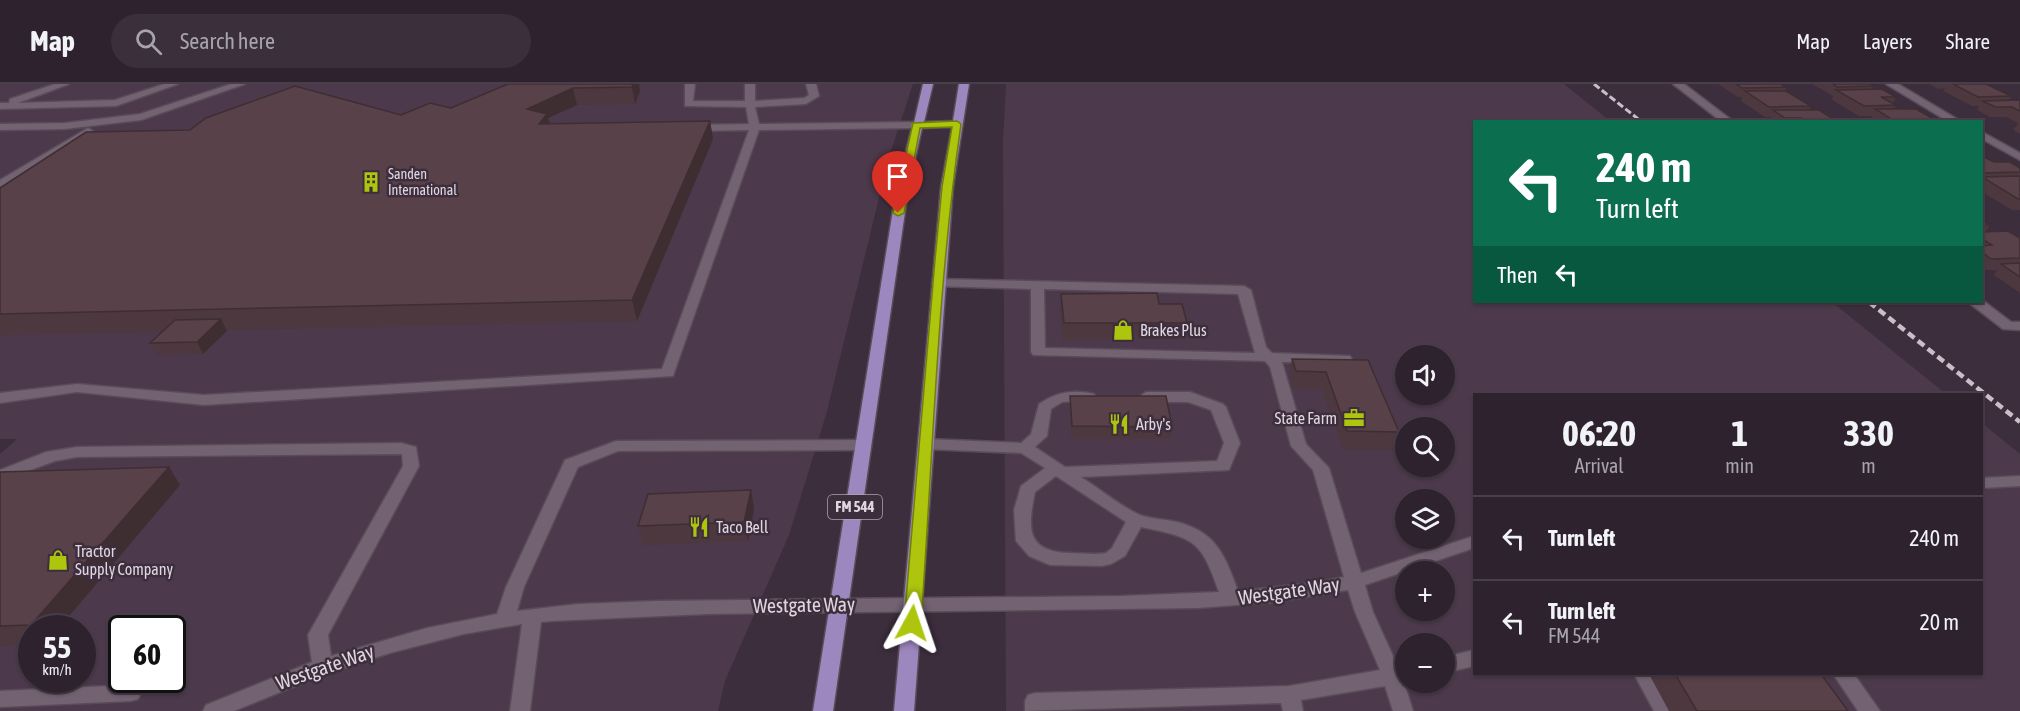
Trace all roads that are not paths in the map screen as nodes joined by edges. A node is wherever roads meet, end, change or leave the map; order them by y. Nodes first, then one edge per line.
1 (64, 84) edge
2 (173, 84) edge
3 (240, 84) edge
4 (690, 84) edge
5 (750, 84) edge
6 (812, 84) edge
7 (928, 84) edge
8 (964, 84) edge
9 (1678, 84) edge
10 (1891, 84) edge
11 (750, 104) junction
12 (0, 106) edge
13 (1726, 120) edge
14 (1954, 120) edge
15 (103, 122) junction
16 (957, 124) junction
17 (916, 125) junction
18 (0, 127) edge
19 (755, 127) junction
20 (676, 128) edge
21 (1983, 136) edge
22 (2020, 157) edge
23 (0, 185) edge
24 (938, 283) junction
25 (1037, 285) junction
26 (1977, 303) edge
27 (2014, 326) edge
28 (1270, 358) junction
29 (1345, 359) edge
30 (1107, 397) edge
31 (1131, 397) edge
32 (0, 398) edge
33 (926, 444) junction
34 (863, 445) junction
35 (1025, 448) junction
36 (1059, 470) junction
37 (0, 476) edge
38 (2020, 481) edge
39 (1983, 483) edge
40 (1136, 520) junction
41 (1473, 542) edge
42 (1355, 581) junction
43 (1231, 599) junction
44 (914, 603) junction
45 (841, 604) junction
46 (532, 617) junction
47 (504, 620) junction
48 (1473, 658) edge
49 (1455, 662) edge
50 (323, 666) junction
51 (1395, 668) edge
52 (1645, 675) edge
53 (1844, 675) edge
54 (1395, 676) edge
55 (131, 693) dead end
56 (1401, 693) edge
57 (0, 699) edge
58 (1291, 702) edge
59 (20, 705) edge
60 (213, 711) edge
61 (520, 711) edge
62 (823, 711) edge
63 (904, 711) edge
64 (1035, 711) edge
65 (1403, 711) edge
66 (1665, 711) edge
67 (1870, 711) edge

1 - 12 street
2 - 12 street
3 - 15 street
4 - 11 street
5 - 11 street
6 - 11 street
7 - 17 main road, FM 544 / FM 544
8 - 16 main road
9 - 13 street
10 - 14 street
11 - 19 street
15 - 18 street
15 - 23 street
16 - 17 main road
16 - 24 main road
17 - 19 street
17 - 34 main road, FM 544 / FM 544
19 - 20 street
19 - 32 street
21 - 22 street
24 - 25 street
24 - 33 main road
25 - 28 street
25 - 28 street
26 - 27 street
28 - 29 street
28 - 42 street
30 - 35 street
31 - 36 street
33 - 35 street
33 - 44 main road
34 - 45 main road, FM 544 / FM 544
34 - 47 street
35 - 36 street
36 - 40 street
36 - 40 street
37 - 50 street
38 - 39 street
40 - 43 street
41 - 42 street, Westgate Way
42 - 43 street, Westgate Way
42 - 51 street
43 - 44 street, Westgate Way
44 - 45 street, Westgate Way
44 - 63 main road
45 - 46 street, Westgate Way
45 - 62 main road, FM 544 / FM 544
46 - 47 street, Westgate Way
46 - 61 street
47 - 50 street, Westgate Way
48 - 49 street
50 - 60 street, Westgate Way
52 - 66 street
53 - 67 street
54 - 58 street
55 - 59 street
56 - 65 street
57 - 59 street
58 - 64 street

